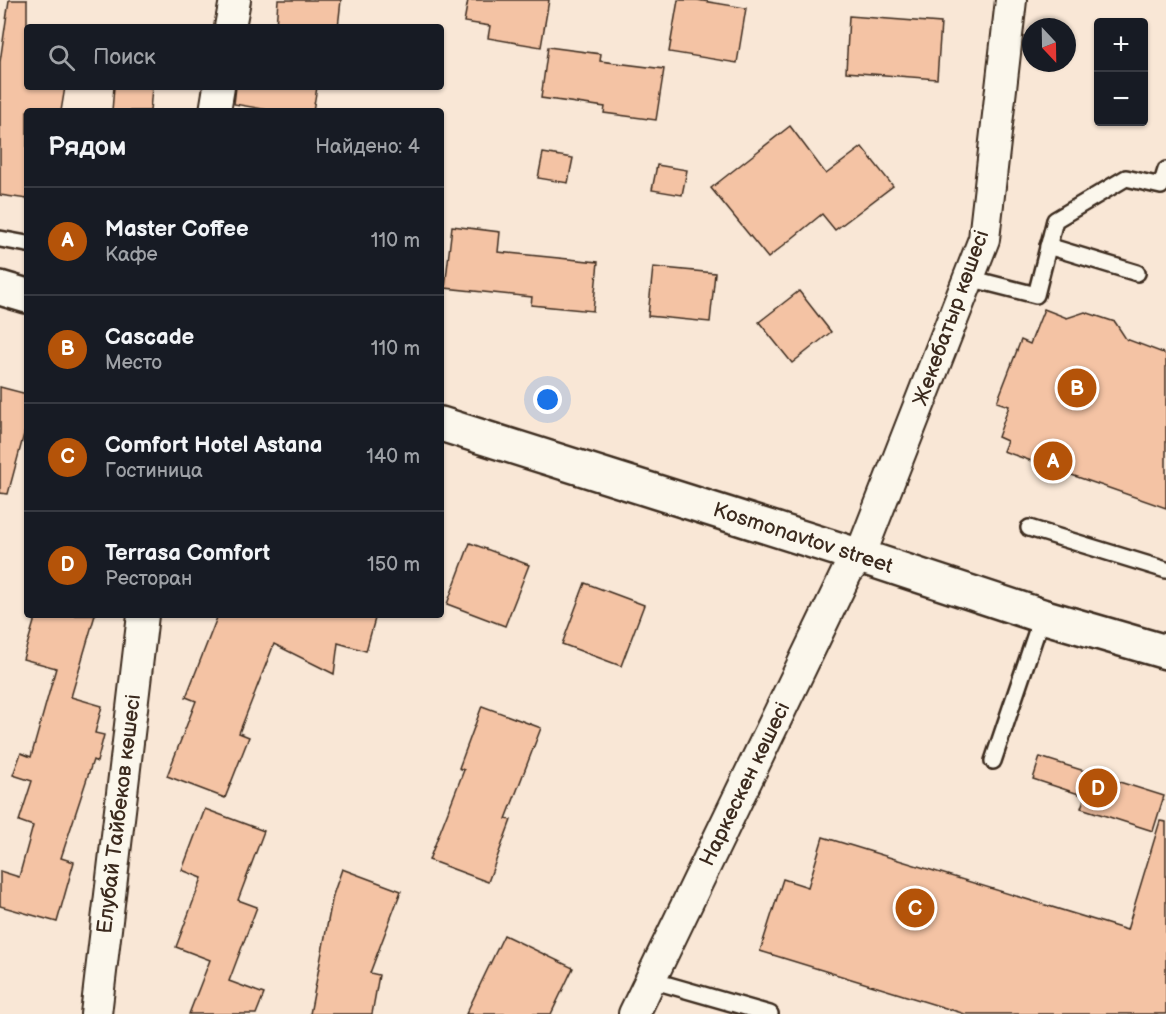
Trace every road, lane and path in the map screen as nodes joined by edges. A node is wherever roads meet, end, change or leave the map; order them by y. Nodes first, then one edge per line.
1 (235, 0) edge
2 (1011, 0) edge
3 (231, 24) edge
4 (218, 90) edge
5 (216, 108) edge
6 (1166, 170) edge
7 (0, 239) edge
8 (24, 243) edge
9 (1048, 246) junction
10 (1137, 273) dead end
11 (969, 278) junction
12 (0, 288) edge
13 (24, 295) edge
14 (444, 425) edge
15 (1029, 528) dead end
16 (861, 556) junction
17 (1166, 570) edge
18 (1042, 616) junction
19 (143, 618) edge
20 (1166, 652) edge
21 (993, 761) dead end
22 (651, 980) junction
23 (96, 1014) edge
24 (634, 1014) edge
25 (770, 1014) edge

1 - 3 street
2 - 11 street, Жекебатыр көшесі
4 - 5 street
6 - 9 lane
7 - 8 lane
9 - 10 lane
9 - 11 lane
11 - 16 street, Жекебатыр көшесі
12 - 13 street
14 - 16 street, Kosmonavtov street
15 - 17 lane
16 - 18 street, Kosmonavtov street
16 - 22 street, Наркескен көшесі
18 - 20 street, Kosmonavtov street
18 - 21 lane
19 - 23 street, Елубай Тайбеков көшесі
22 - 24 street, Наркескен көшесі
22 - 25 lane

